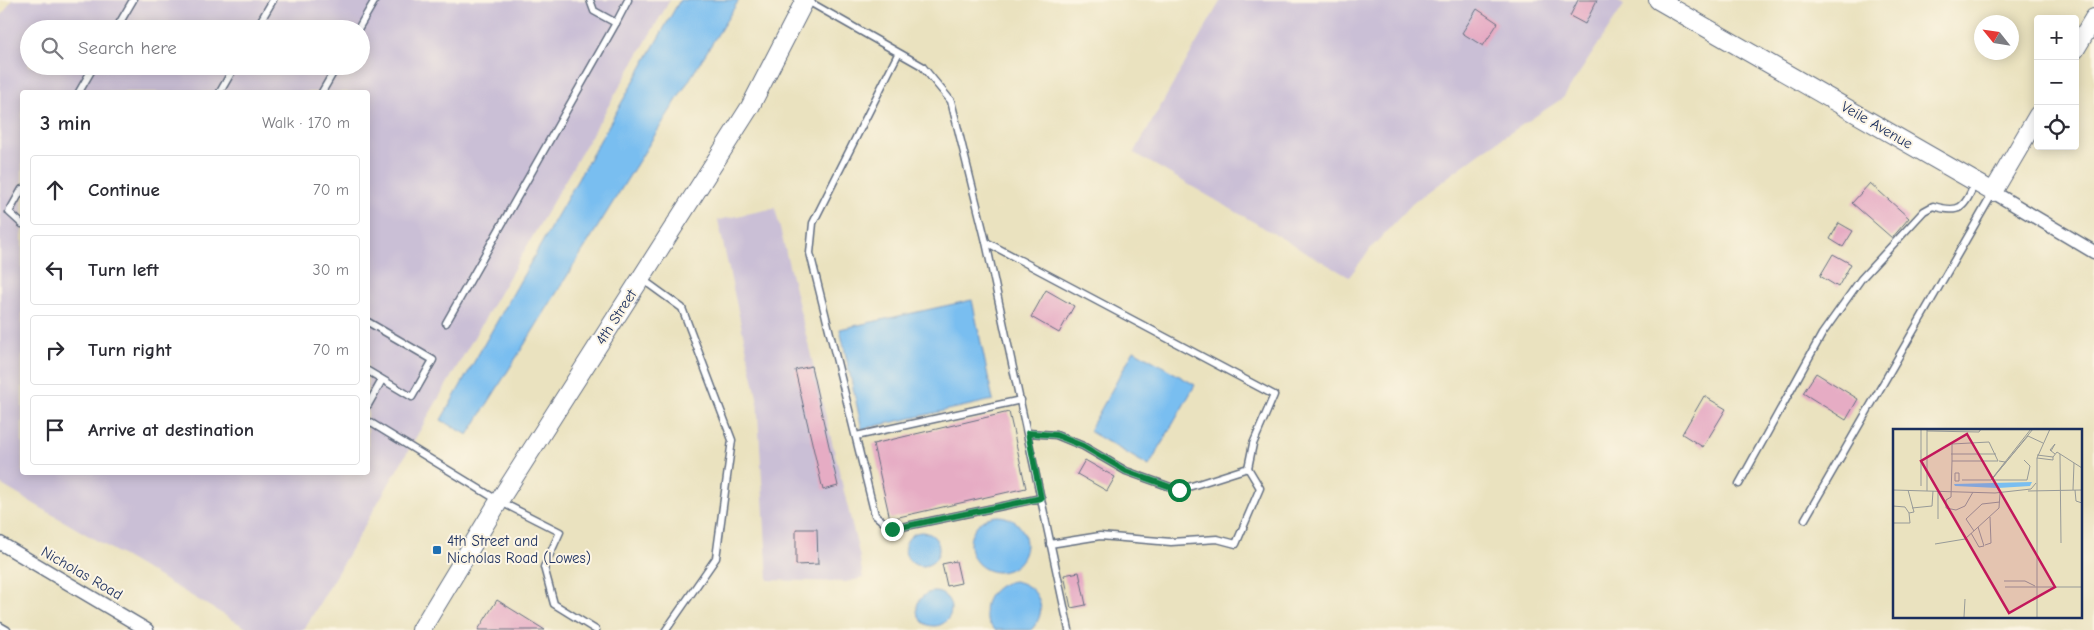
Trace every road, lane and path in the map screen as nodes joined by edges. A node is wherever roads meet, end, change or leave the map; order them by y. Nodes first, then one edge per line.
1 (133, 0) edge
2 (273, 0) edge
3 (375, 0) edge
4 (590, 0) edge
5 (628, 0) edge
6 (805, 0) edge
7 (1658, 0) edge
8 (2094, 18) edge
9 (121, 20) edge
10 (261, 20) edge
11 (363, 20) edge
12 (616, 22) junction
13 (2079, 43) edge
14 (898, 54) junction
15 (89, 75) edge
16 (230, 75) edge
17 (332, 75) edge
18 (80, 90) edge
19 (221, 90) edge
20 (323, 90) edge
21 (2034, 122) edge
22 (1975, 182) junction
23 (1993, 192) junction
24 (20, 193) edge
25 (20, 222) edge
26 (986, 242) junction
27 (2094, 252) edge
28 (641, 278) junction
29 (446, 322) dead end
30 (370, 323) edge
31 (370, 373) edge
32 (382, 380) junction
33 (1021, 400) junction
34 (370, 401) edge
35 (370, 422) edge
36 (1028, 433) junction
37 (856, 436) junction
38 (1248, 468) junction
39 (1738, 484) dead end
40 (1041, 498) junction
41 (499, 502) junction
42 (1805, 519) dead end
43 (0, 543) edge
44 (1050, 544) junction
45 (0, 626) edge
46 (7, 630) edge
47 (147, 630) edge
48 (422, 630) edge
49 (596, 630) edge
50 (666, 630) edge
51 (1070, 630) edge

1 - 9 lane
2 - 10 lane
3 - 11 lane
4 - 12 lane
5 - 12 lane
6 - 14 lane
6 - 28 street, 4th Street
7 - 22 street, Veile Avenue
8 - 13 street
12 - 29 lane
14 - 26 lane
14 - 37 lane
15 - 18 lane
16 - 19 lane
17 - 20 lane
21 - 23 street
22 - 23 street, Veile Avenue
22 - 39 lane
23 - 27 street, Veile Avenue
23 - 42 lane
24 - 25 lane
26 - 33 lane
26 - 38 lane
28 - 41 street, 4th Street
28 - 50 lane
30 - 32 lane
31 - 32 lane
32 - 34 lane
33 - 36 lane
33 - 37 lane
35 - 41 lane
36 - 38 lane
36 - 40 lane
37 - 40 lane
38 - 44 lane
40 - 44 lane
41 - 48 street, 4th Street
41 - 49 lane
43 - 47 street, Nicholas Road
44 - 51 lane
45 - 46 lane

